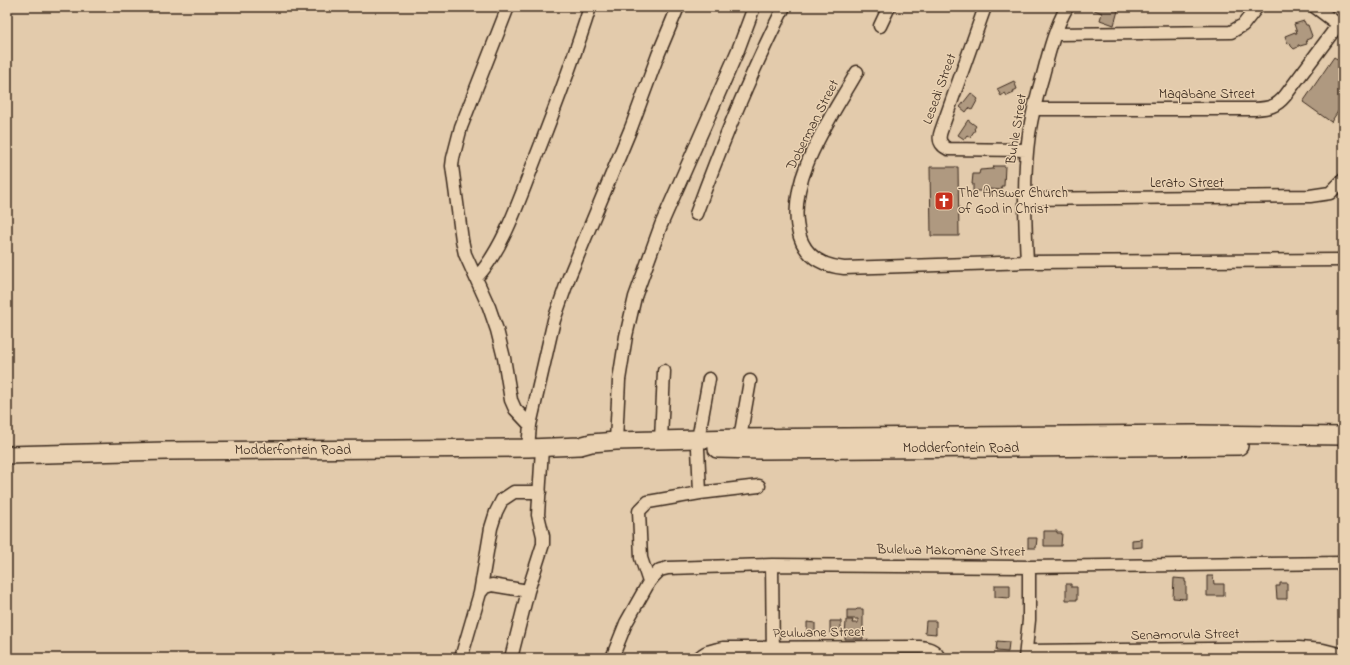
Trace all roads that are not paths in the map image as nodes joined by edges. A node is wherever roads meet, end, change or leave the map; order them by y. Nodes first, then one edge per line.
1 (508, 7) edge
2 (590, 7) edge
3 (678, 7) edge
4 (754, 7) edge
5 (784, 7) edge
6 (889, 7) edge
7 (985, 7) edge
8 (1068, 7) edge
9 (1257, 7) edge
10 (1314, 7) edge
11 (880, 26) dead end
12 (1341, 26) edge
13 (1055, 34) junction
14 (857, 72) dead end
15 (1034, 109) junction
16 (1027, 150) junction
17 (1343, 180) edge
18 (1025, 199) junction
19 (696, 214) dead end
20 (1343, 260) edge
21 (1027, 262) junction
22 (476, 278) junction
23 (664, 371) dead end
24 (709, 380) dead end
25 (750, 381) dead end
26 (530, 425) junction
27 (1343, 436) edge
28 (740, 438) junction
29 (661, 440) junction
30 (616, 441) junction
31 (698, 444) junction
32 (1343, 445) edge
33 (580, 446) junction
34 (535, 448) junction
35 (7, 456) edge
36 (759, 486) dead end
37 (540, 492) junction
38 (700, 492) junction
39 (1343, 563) edge
40 (772, 565) junction
41 (1029, 567) junction
42 (649, 582) junction
43 (528, 591) junction
44 (480, 593) junction
45 (773, 653) edge
46 (860, 653) edge
47 (1026, 655) edge
48 (1343, 655) edge
49 (939, 657) edge
50 (461, 658) edge
51 (511, 658) edge
52 (612, 658) edge
53 (699, 658) edge

1 - 22 street
2 - 22 street
3 - 26 street
4 - 30 street
5 - 19 street
6 - 11 street
7 - 16 street, Lesedi Street
8 - 13 street, Buhle Street
9 - 13 street
10 - 12 street
12 - 15 street, Maqabane Street
13 - 15 street, Buhle Street
14 - 21 street, Doberman Street
15 - 16 street, Buhle Street
16 - 18 street, Buhle Street
17 - 18 street, Lerato Street
18 - 21 street, Buhle Street
20 - 21 street
22 - 26 street
23 - 29 street
24 - 31 street
25 - 28 street
26 - 34 street
27 - 28 main road, Modderfontein Road
28 - 31 main road, Modderfontein Road
29 - 30 main road, Modderfontein Road
29 - 31 main road, Modderfontein Road
30 - 33 main road, Modderfontein Road
31 - 32 main road, Modderfontein Road
31 - 33 main road, Modderfontein Road
31 - 38 street
33 - 34 main road, Modderfontein Road
34 - 35 main road, Modderfontein Road
34 - 37 street
36 - 38 street
37 - 43 street
37 - 44 street
38 - 42 street
39 - 41 street, Bulelwa Makomane Street
40 - 41 street, Bulelwa Makomane Street
40 - 42 street, Bulelwa Makomane Street
40 - 45 street
41 - 47 street
42 - 52 street, Bulelwa Makomane Street
43 - 44 street
43 - 51 street
44 - 50 street
45 - 46 street, Peulwane Street
45 - 53 street, Peulwane Street
46 - 49 street, Peulwane Street
47 - 48 street, Senamorula Street

